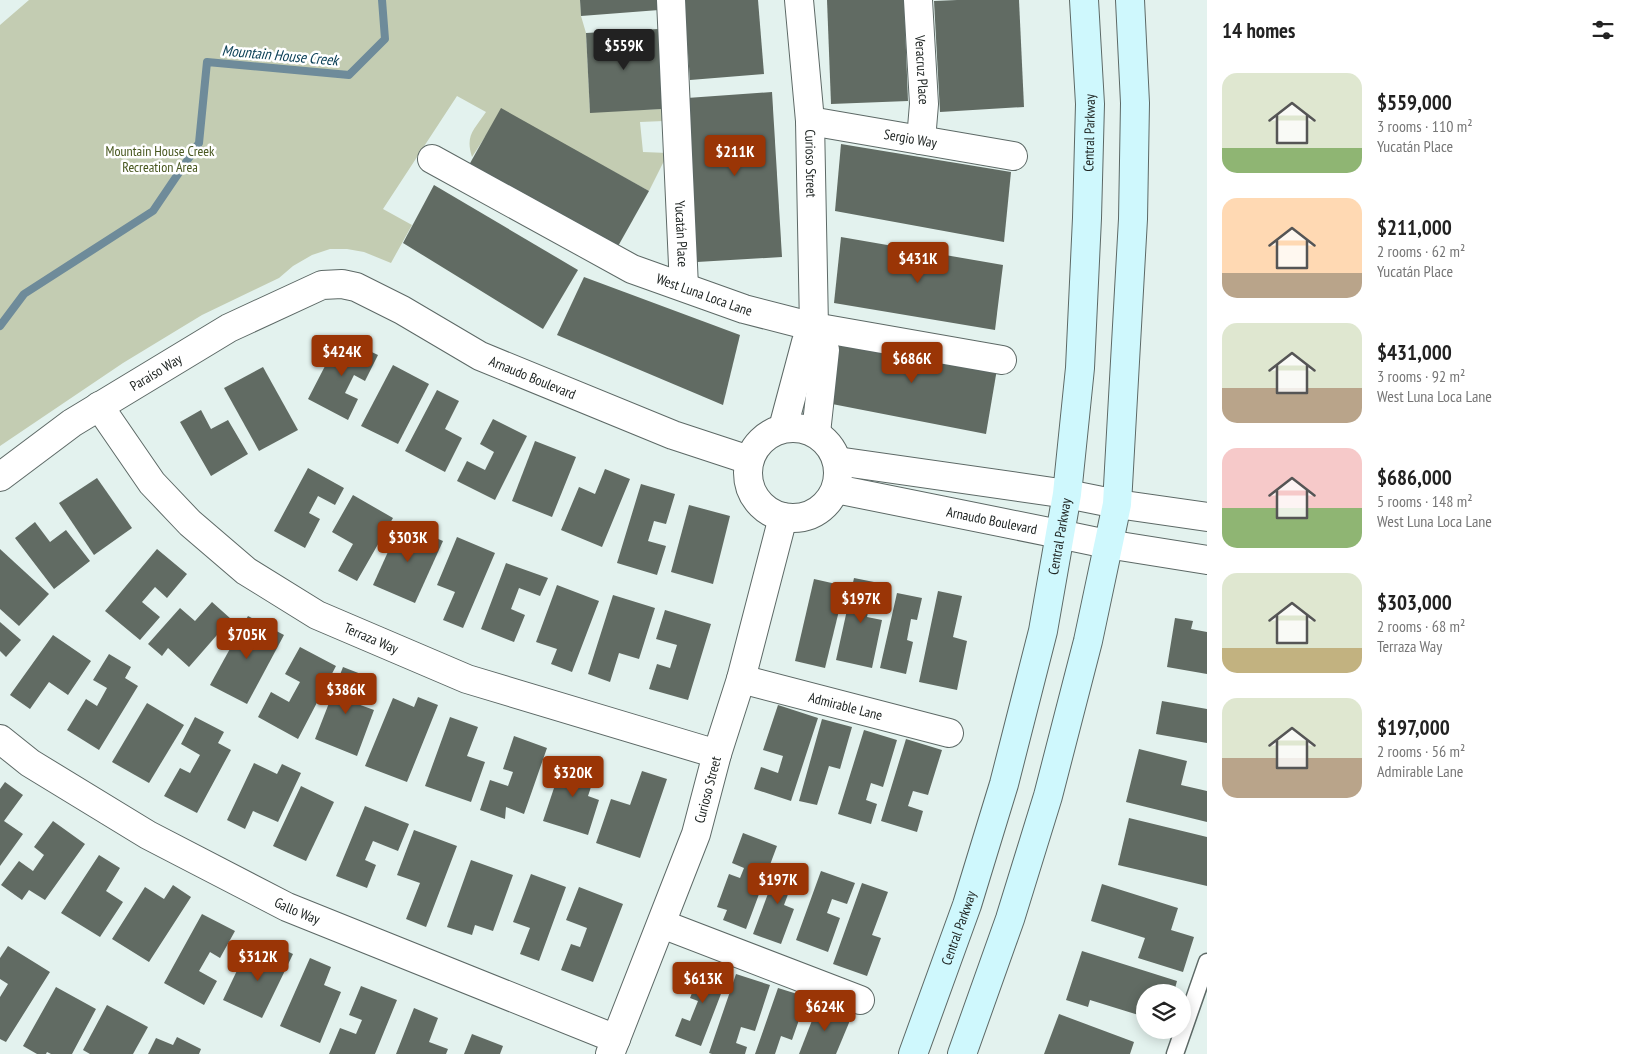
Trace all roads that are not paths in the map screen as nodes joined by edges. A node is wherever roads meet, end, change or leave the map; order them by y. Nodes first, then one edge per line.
1 (671, 0) edge
2 (799, 0) edge
3 (918, 0) edge
4 (1084, 0) edge
5 (1130, 0) edge
6 (810, 121) junction
7 (921, 140) junction
8 (1013, 156) dead end
9 (432, 159) dead end
10 (322, 285) joint
11 (684, 287) junction
12 (814, 327) junction
13 (1002, 360) dead end
14 (99, 406) junction
15 (783, 428) junction
16 (816, 433) junction
17 (749, 460) junction
18 (837, 461) junction
19 (0, 477) edge
20 (836, 489) junction
21 (1067, 494) junction
22 (1117, 504) junction
23 (1207, 516) edge
24 (783, 518) junction
25 (1059, 534) junction
26 (1108, 544) junction
27 (1207, 560) edge
28 (741, 679) junction
29 (949, 733) dead end
30 (0, 739) edge
31 (716, 754) junction
32 (662, 924) junction
33 (1207, 962) edge
34 (860, 1000) dead end
35 (613, 1047) edge
36 (913, 1054) edge
37 (962, 1054) edge
38 (1176, 1054) edge

1 - 11 street, Yucatán Place
2 - 6 street, Curioso Street
3 - 7 street, Veracruz Place
4 - 21 main road, Central Parkway
5 - 22 main road
6 - 7 street, Sergio Way
6 - 12 street, Curioso Street
7 - 8 street, Sergio Way
9 - 11 street, West Luna Loca Lane
10 - 14 street, Paraíso Way
10 - 17 street, Arnaudo Boulevard
11 - 12 street, West Luna Loca Lane
12 - 13 street, West Luna Loca Lane
12 - 15 street, Curioso Street
12 - 16 street, Curioso Street
14 - 19 street, Paraíso Way
14 - 31 street, Terraza Way
15 - 16 street
15 - 17 street
16 - 18 street
17 - 24 street
18 - 20 street
18 - 21 street
20 - 24 street
20 - 25 street, Arnaudo Boulevard
21 - 22 street
21 - 25 main road, Central Parkway
22 - 23 street
22 - 26 main road
24 - 28 street, Curioso Street
25 - 26 street, Arnaudo Boulevard
25 - 36 main road, Central Parkway
26 - 27 street, Arnaudo Boulevard
26 - 37 main road
28 - 29 street, Admirable Lane
28 - 31 street, Curioso Street
30 - 35 street, Gallo Way
31 - 32 street, Curioso Street
32 - 34 street
32 - 35 street, Curioso Street
33 - 38 lane

